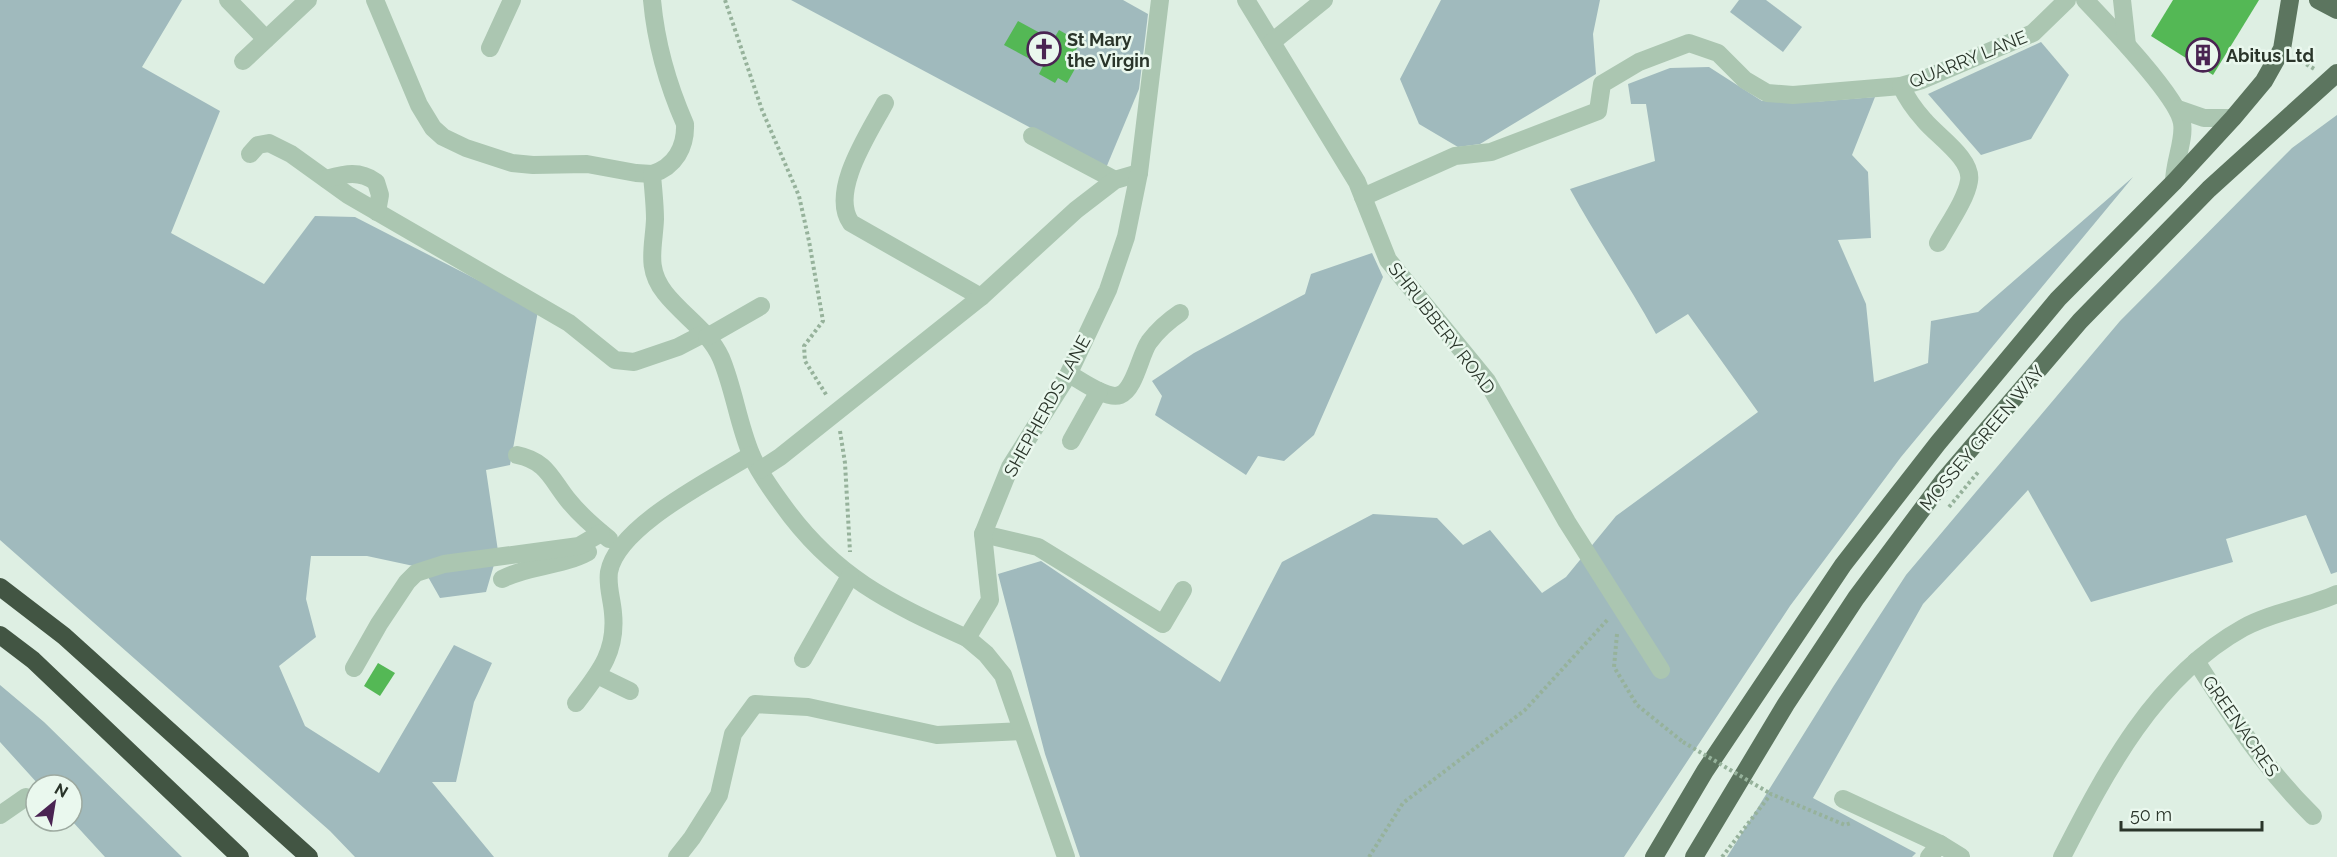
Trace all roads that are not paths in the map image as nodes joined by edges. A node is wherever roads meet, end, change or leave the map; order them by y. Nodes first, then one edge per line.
1 (228, 0) edge
2 (308, 0) edge
3 (375, 0) edge
4 (512, 0) edge
5 (652, 0) edge
6 (1160, 0) edge
7 (1246, 0) edge
8 (1324, 0) edge
9 (2067, 0) edge
10 (2085, 0) edge
11 (2122, 0) edge
12 (2290, 0) edge
13 (2318, 0) edge
14 (2337, 10) edge
15 (266, 39) junction
16 (1272, 42) junction
17 (2127, 45) junction
18 (490, 48) dead end
19 (243, 62) dead end
20 (2337, 73) edge
21 (1901, 86) junction
22 (885, 103) dead end
23 (2178, 109) junction
24 (2233, 118) junction
25 (1032, 136) dead end
26 (250, 154) dead end
27 (1139, 173) junction
28 (652, 174) junction
29 (326, 179) junction
30 (1116, 180) junction
31 (2174, 182) junction
32 (1363, 197) junction
33 (377, 212) junction
34 (1938, 243) dead end
35 (981, 297) junction
36 (761, 306) dead end
37 (1180, 313) dead end
38 (706, 335) junction
39 (1069, 374) junction
40 (1100, 391) junction
41 (1071, 441) dead end
42 (517, 455) dead end
43 (755, 462) junction
44 (984, 534) junction
45 (605, 536) junction
46 (850, 576) junction
47 (502, 579) dead end
48 (0, 587) edge
49 (1183, 590) dead end
50 (2337, 594) edge
51 (0, 634) edge
52 (967, 638) junction
53 (803, 659) dead end
54 (2196, 661) junction
55 (354, 668) dead end
56 (1661, 670) dead end
57 (597, 675) junction
58 (630, 691) dead end
59 (576, 703) dead end
60 (1021, 731) junction
61 (24, 799) edge
62 (1843, 799) dead end
63 (0, 815) edge
64 (2313, 816) dead end
65 (1934, 851) edge
66 (240, 857) edge
67 (309, 857) edge
68 (677, 857) edge
69 (1066, 857) edge
70 (1653, 857) edge
71 (1694, 857) edge
72 (1962, 857) edge
73 (2062, 857) edge

1 - 15 street
2 - 15 street
3 - 28 street
4 - 18 street
5 - 28 street
6 - 27 street, SHEPHERDS LANE
7 - 16 street, SHRUBBERY ROAD
8 - 16 street
9 - 21 street, QUARRY LANE
10 - 17 street
11 - 17 street
12 - 24 main road, MOSSEY GREEN WAY
13 - 14 main road
15 - 19 street
16 - 32 street, SHRUBBERY ROAD
17 - 23 street
20 - 71 main road, MOSSEY GREEN WAY
21 - 32 street
21 - 34 street, QUARRY LANE
22 - 35 street
23 - 24 street
23 - 31 street
24 - 31 main road, MOSSEY GREEN WAY
25 - 30 street
26 - 29 street
27 - 30 street
27 - 39 street, SHEPHERDS LANE
28 - 38 street
29 - 33 street
29 - 33 street
30 - 35 street
31 - 70 main road, MOSSEY GREEN WAY
32 - 56 street, SHRUBBERY ROAD
33 - 38 street
35 - 43 street
36 - 38 street
37 - 40 street
38 - 43 street
39 - 40 street
39 - 44 street, SHEPHERDS LANE
40 - 41 street
42 - 45 street
43 - 45 street
43 - 46 street
44 - 49 street
44 - 52 street, SHEPHERDS LANE
45 - 47 street
45 - 55 street
45 - 57 street
46 - 52 street
46 - 53 street
48 - 67 highway
50 - 54 street
51 - 66 highway
52 - 60 street
54 - 64 street, GREENACRES
54 - 73 street
57 - 58 street
57 - 59 street
60 - 68 street
60 - 69 street
61 - 63 street
62 - 65 street
65 - 72 street

